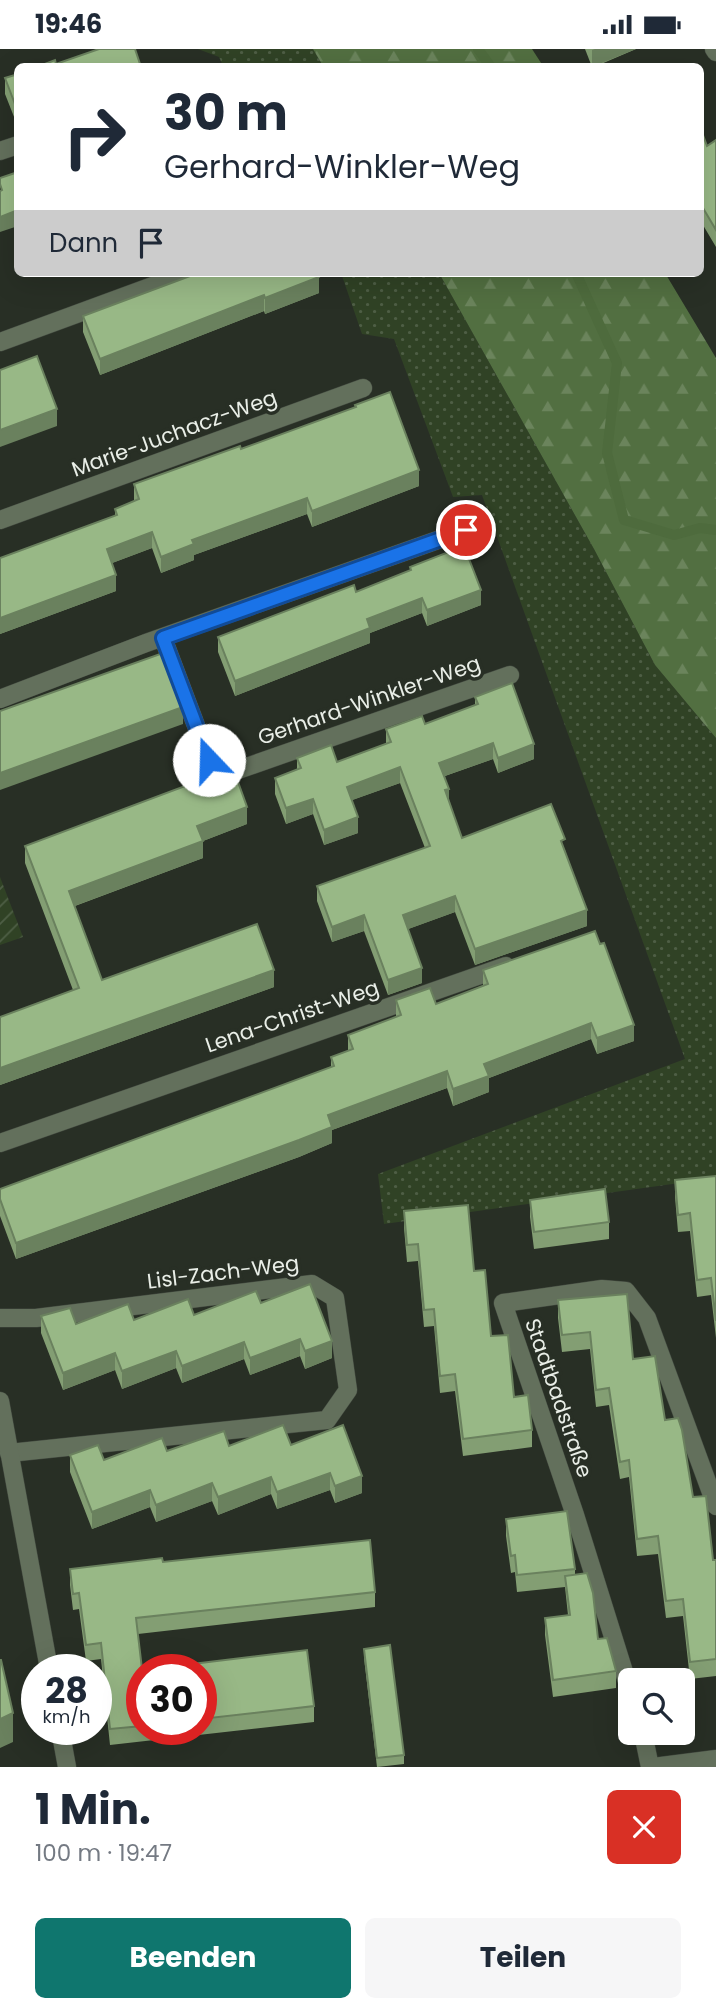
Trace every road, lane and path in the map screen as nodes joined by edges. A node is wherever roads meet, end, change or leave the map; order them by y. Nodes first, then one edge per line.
1 (177, 277) edge
2 (0, 342) edge
3 (363, 389) dead end
4 (0, 520) edge
5 (466, 530) dead end
6 (163, 638) junction
7 (510, 675) dead end
8 (0, 699) edge
9 (524, 960) edge
10 (0, 1143) edge
11 (0, 1318) edge
12 (0, 1401) edge
13 (9, 1454) junction
14 (716, 1506) edge
15 (46, 1654) edge
16 (623, 1668) edge
17 (63, 1745) edge
18 (646, 1745) edge
19 (716, 1759) edge
20 (67, 1767) edge
21 (652, 1767) edge

1 - 2 street
3 - 4 street, Marie-Juchacz-Weg
5 - 6 street
6 - 7 street, Gerhard-Winkler-Weg
6 - 8 street
9 - 10 street, Lena-Christ-Weg
11 - 13 street, Lisl-Zach-Weg
12 - 13 street
13 - 15 street
14 - 16 street, Stadtbadstraße
17 - 20 street
18 - 21 street
19 - 21 street

